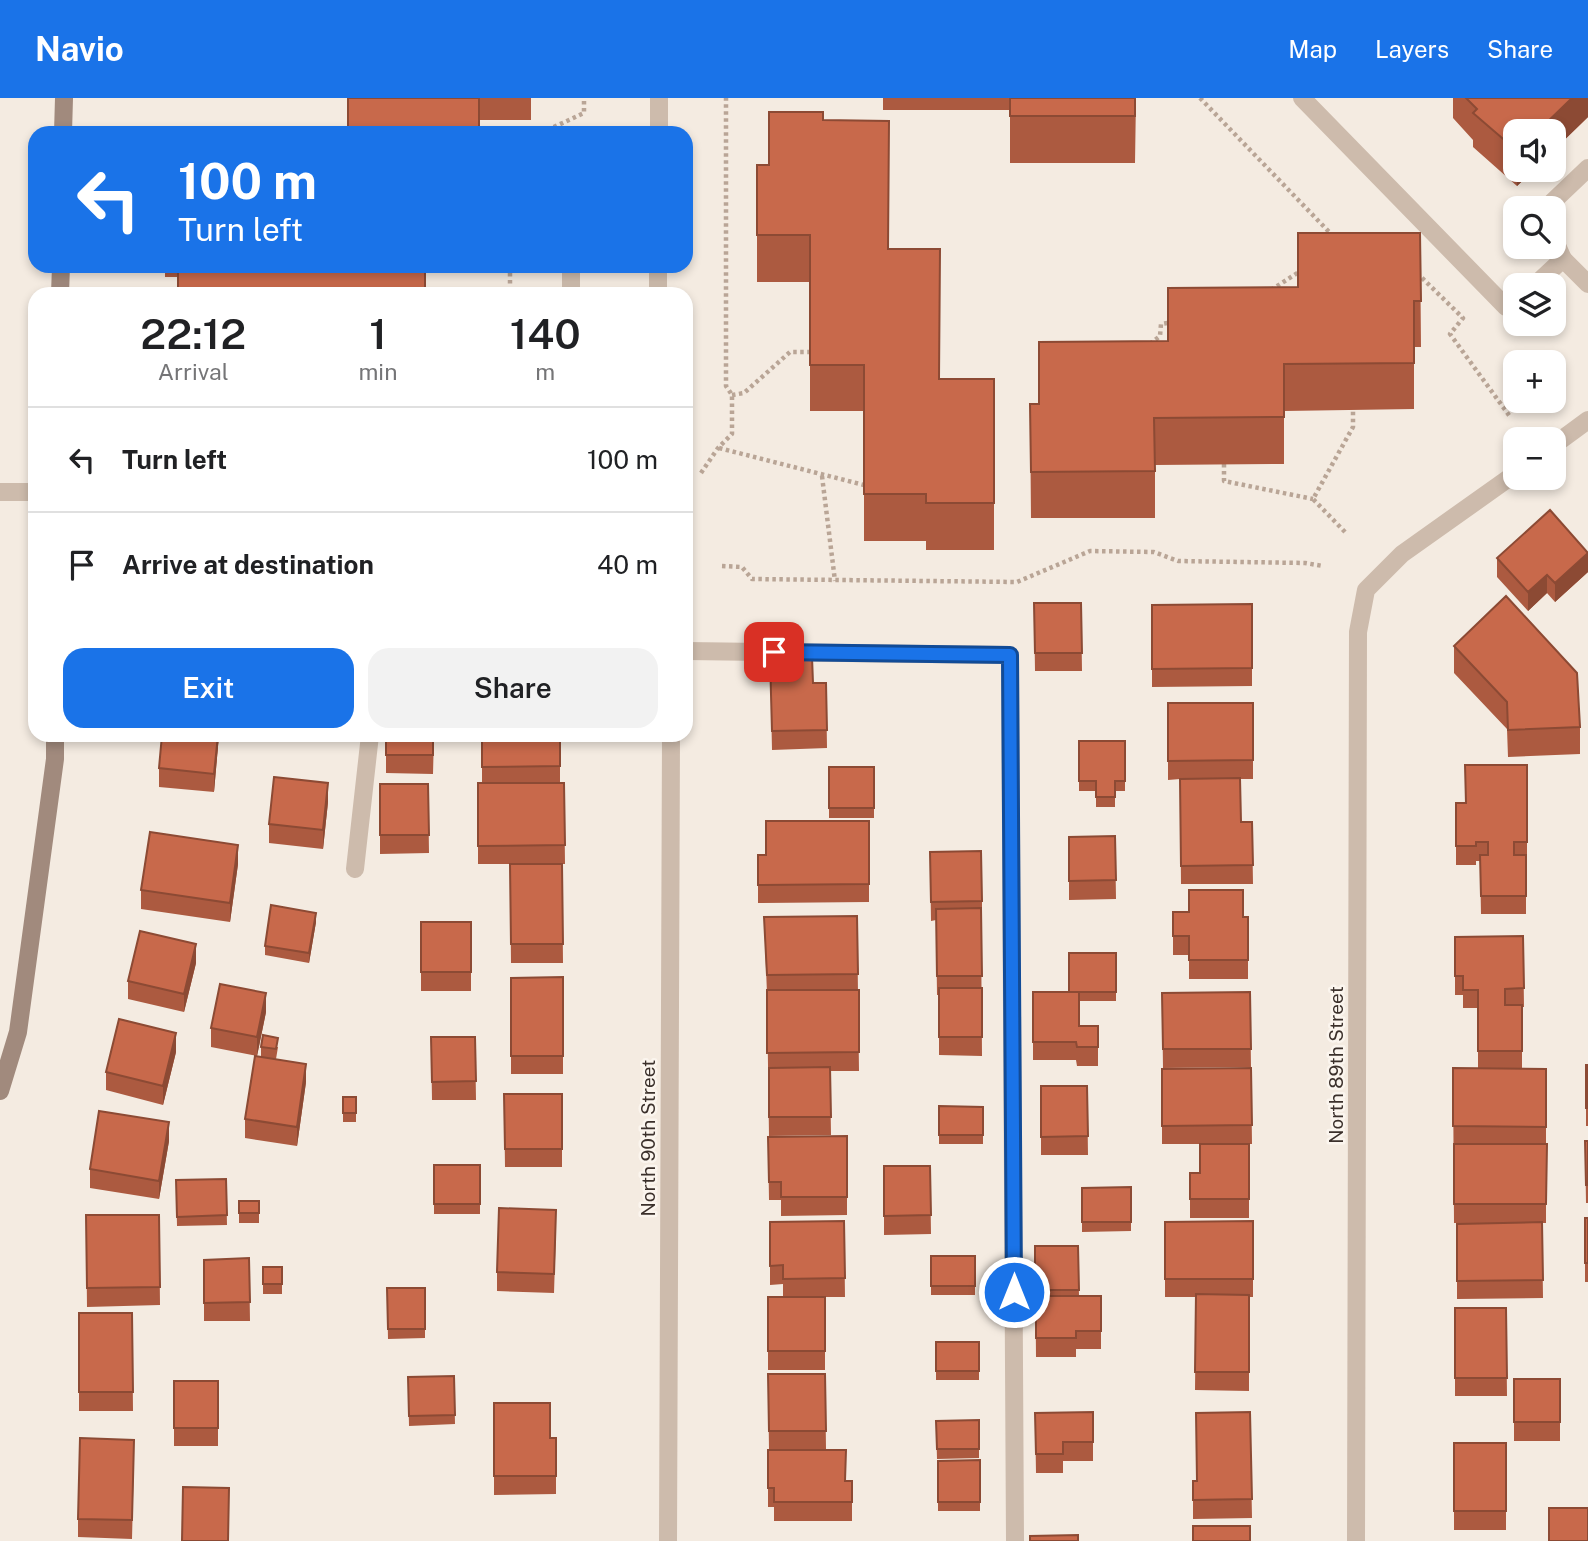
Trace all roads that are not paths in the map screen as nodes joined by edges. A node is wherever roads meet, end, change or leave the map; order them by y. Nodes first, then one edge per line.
1 (64, 98) edge
2 (659, 98) edge
3 (1302, 98) edge
4 (63, 126) edge
5 (659, 126) edge
6 (1588, 168) edge
7 (1559, 196) edge
8 (1563, 259) joint
9 (1548, 273) edge
10 (1588, 284) edge
11 (1503, 304) edge
12 (1588, 420) edge
13 (1566, 436) edge
14 (1503, 481) edge
15 (0, 492) edge
16 (28, 492) edge
17 (693, 651) edge
18 (55, 742) edge
19 (369, 742) edge
20 (671, 742) edge
21 (355, 869) dead end
22 (0, 1091) edge
23 (668, 1541) edge
24 (1015, 1541) edge
25 (1356, 1541) edge

1 - 4 main road
2 - 5 street
3 - 11 street
6 - 7 street
8 - 9 street
8 - 10 street
12 - 13 street
14 - 25 street, North 89th Street
15 - 16 street
17 - 24 street
18 - 22 main road
19 - 21 street
20 - 23 street, North 90th Street

